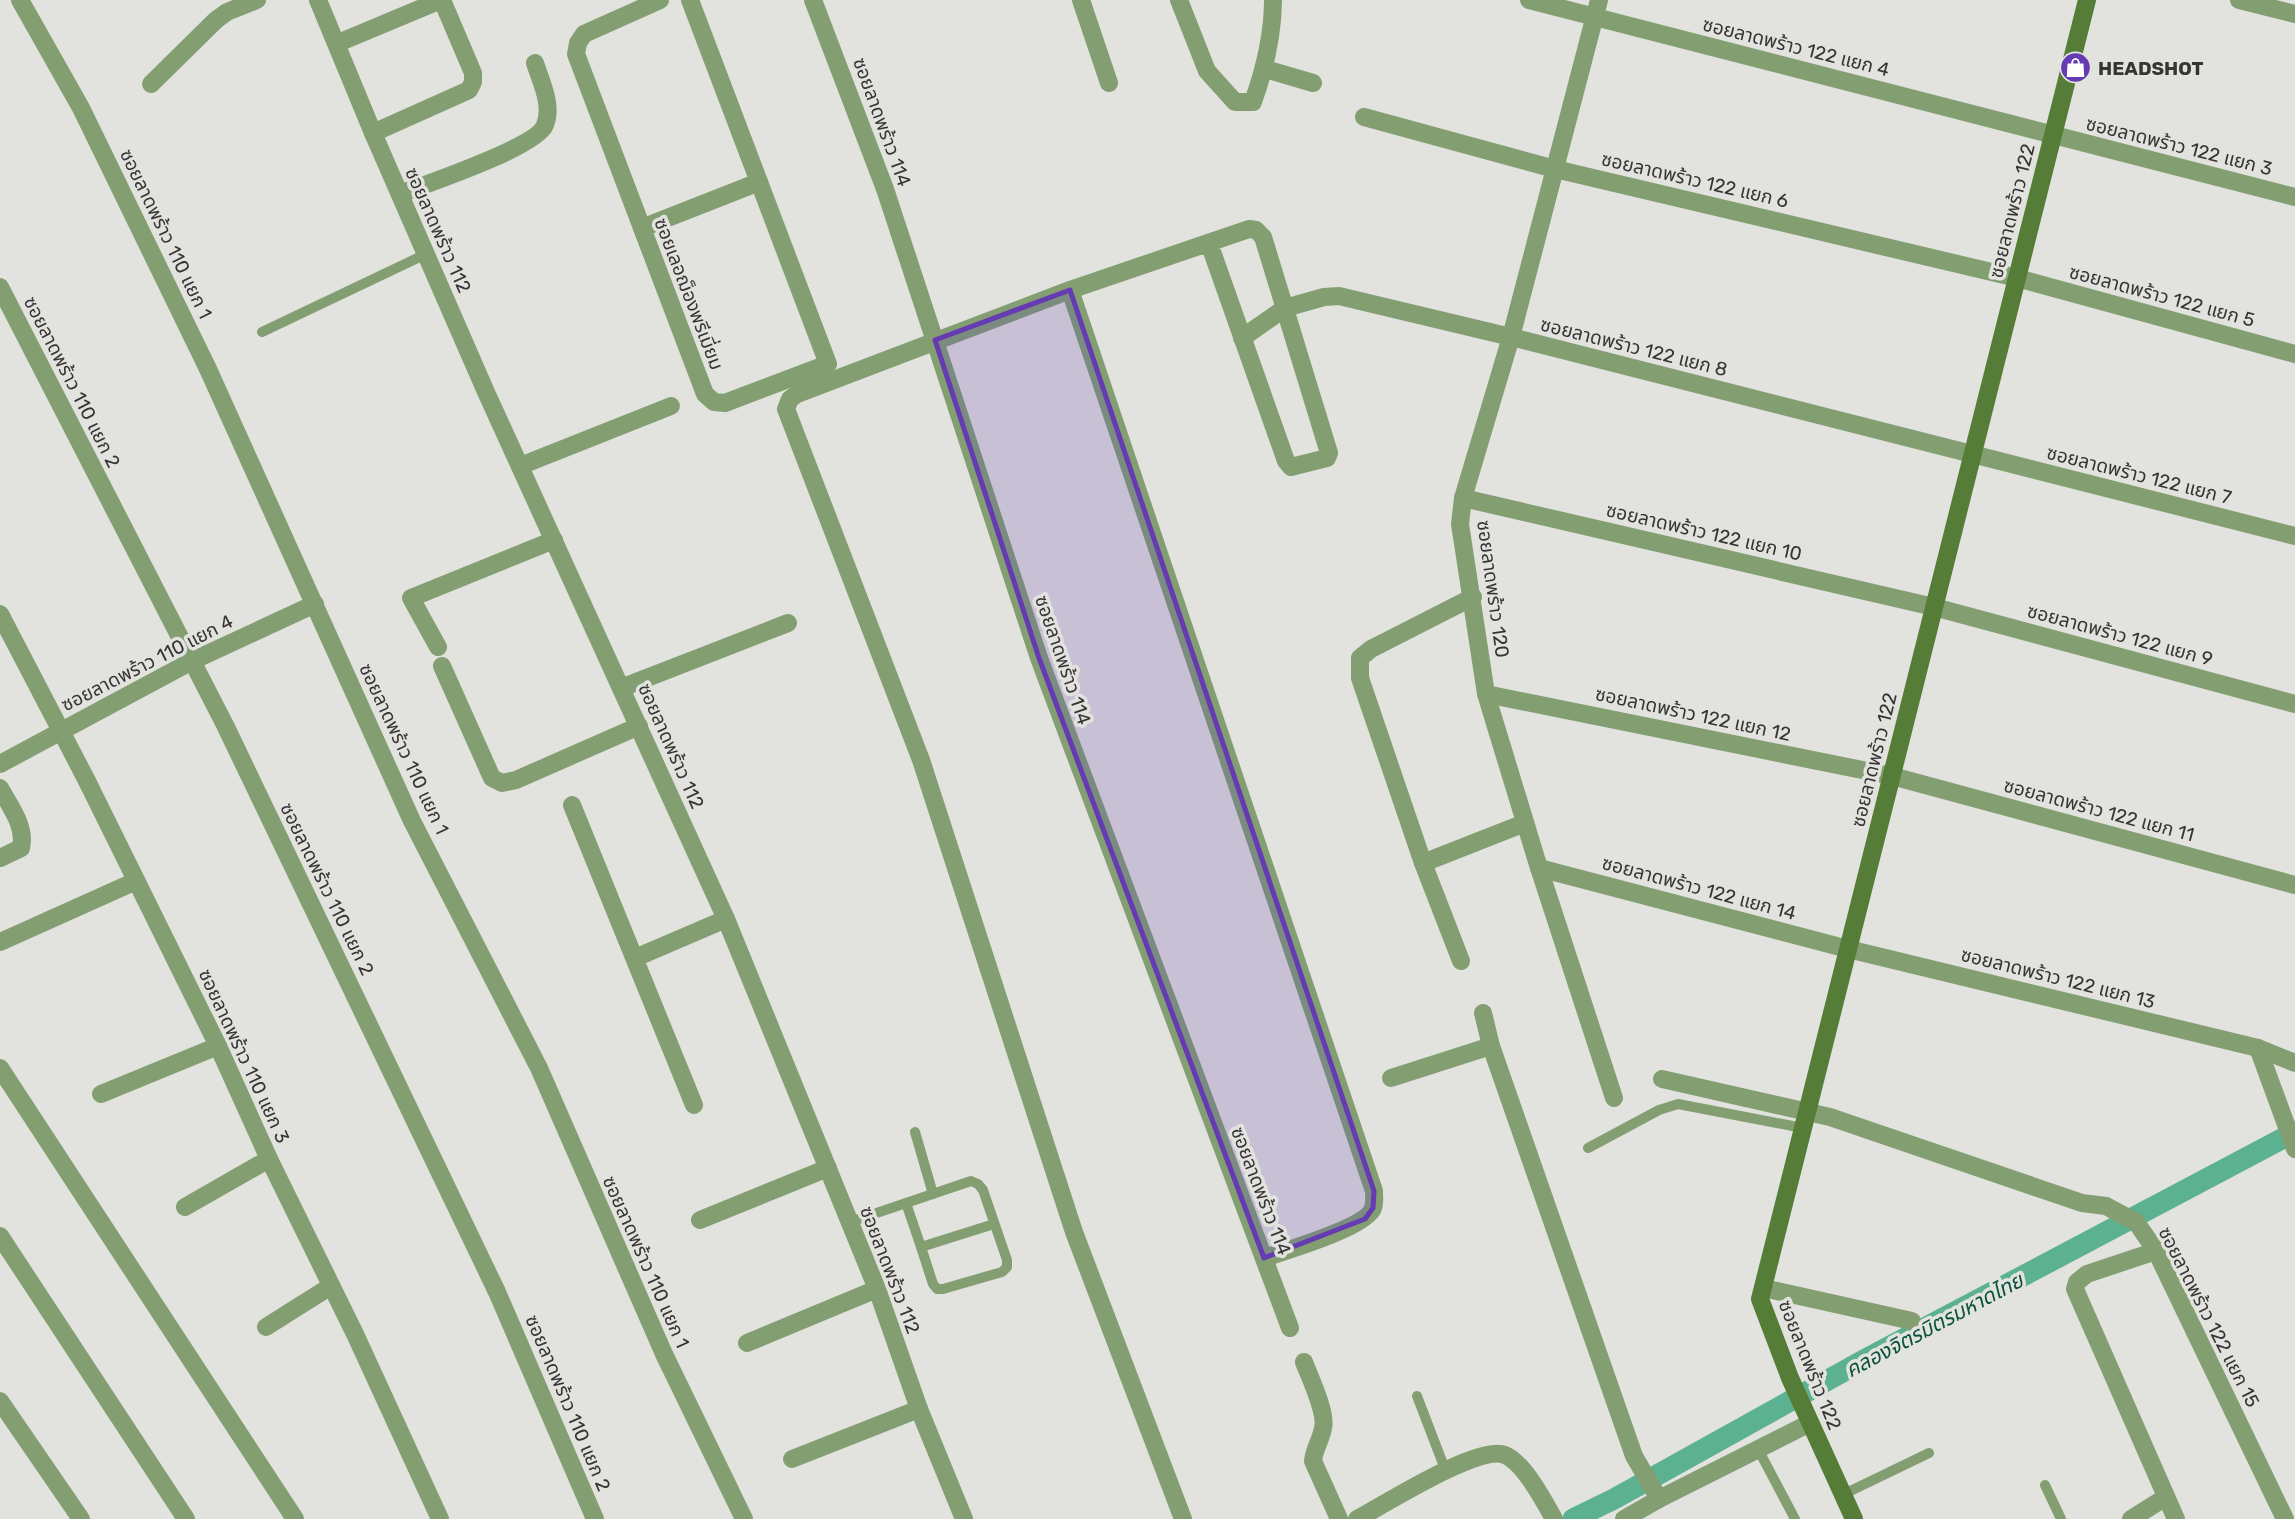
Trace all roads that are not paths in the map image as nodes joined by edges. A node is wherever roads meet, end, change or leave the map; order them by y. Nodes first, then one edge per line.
1 (20, 0) edge
2 (257, 0) edge
3 (318, 0) edge
4 (442, 0) edge
5 (660, 0) edge
6 (690, 0) edge
7 (813, 0) edge
8 (1081, 0) edge
9 (1179, 0) edge
10 (1273, 0) edge
11 (1529, 0) edge
12 (2087, 0) edge
13 (2239, 0) edge
14 (1597, 9) edge
15 (2295, 14) edge
16 (338, 43) junction
17 (534, 62) dead end
18 (1265, 69) junction
19 (1109, 83) dead end
20 (1313, 83) dead end
21 (151, 84) dead end
22 (1364, 117) dead end
23 (373, 133) junction
24 (2053, 135) junction
25 (1555, 169) junction
26 (759, 182) junction
27 (400, 194) junction
28 (2295, 197) edge
29 (642, 228) junction
30 (1209, 243) junction
31 (426, 254) junction
32 (2017, 278) junction
33 (0, 287) edge
34 (1070, 290) junction
35 (1285, 308) junction
36 (262, 331) dead end
37 (1511, 337) junction
38 (1242, 338) junction
39 (936, 340) junction
40 (2295, 354) edge
41 (831, 372) junction
42 (671, 406) dead end
43 (1973, 454) junction
44 (520, 466) junction
45 (1463, 498) junction
46 (2295, 536) edge
47 (554, 540) junction
48 (1473, 597) junction
49 (315, 604) junction
50 (1934, 607) junction
51 (0, 614) edge
52 (788, 623) dead end
53 (438, 647) dead end
54 (192, 661) junction
55 (442, 666) dead end
56 (621, 688) junction
57 (1486, 694) junction
58 (2295, 704) edge
59 (639, 726) junction
60 (60, 730) junction
61 (0, 764) edge
62 (1892, 776) junction
63 (0, 788) edge
64 (572, 805) dead end
65 (1525, 823) junction
66 (0, 858) edge
67 (1423, 863) junction
68 (1539, 868) junction
69 (136, 880) junction
70 (2295, 885) edge
71 (726, 919) junction
72 (0, 942) edge
73 (1848, 949) junction
74 (635, 958) junction
75 (1461, 961) dead end
76 (1483, 1013) dead end
77 (218, 1046) junction
78 (1492, 1046) junction
79 (2258, 1048) junction
80 (2295, 1063) edge
81 (0, 1068) edge
82 (1391, 1078) dead end
83 (1662, 1079) dead end
84 (101, 1094) dead end
85 (1614, 1098) dead end
86 (694, 1105) dead end
87 (1805, 1120) junction
88 (915, 1132) dead end
89 (1588, 1148) dead end
90 (2295, 1149) edge
91 (269, 1159) junction
92 (828, 1167) junction
93 (933, 1194) junction
94 (906, 1203) junction
95 (185, 1207) dead end
96 (700, 1220) dead end
97 (850, 1222) junction
98 (994, 1224) junction
99 (0, 1236) edge
100 (921, 1247) junction
101 (2156, 1251) junction
102 (1264, 1258) junction
103 (331, 1286) junction
104 (1763, 1288) junction
105 (877, 1289) junction
106 (1912, 1321) dead end
107 (267, 1327) dead end
108 (1290, 1328) dead end
109 (747, 1343) dead end
110 (1304, 1363) dead end
111 (1417, 1396) dead end
112 (0, 1401) edge
113 (919, 1409) junction
114 (1810, 1423) junction
115 (1758, 1449) junction
116 (1929, 1453) dead end
117 (792, 1459) dead end
118 (1445, 1469) junction
119 (2045, 1485) dead end
120 (1657, 1494) junction
121 (1842, 1495) junction
122 (2166, 1497) junction
123 (1849, 1517) edge
124 (81, 1519) edge
125 (187, 1519) edge
126 (295, 1519) edge
127 (440, 1519) edge
128 (595, 1519) edge
129 (744, 1519) edge
130 (964, 1519) edge
131 (1183, 1519) edge
132 (1339, 1519) edge
133 (1357, 1519) edge
134 (1554, 1519) edge
135 (1624, 1519) edge
136 (1795, 1519) edge
137 (2061, 1519) edge
138 (2131, 1519) edge
139 (2176, 1519) edge
140 (2285, 1519) edge

1 - 49 street, ซอยลาดพร้าว 110 แยก 1
2 - 21 street
3 - 16 street, ซอยลาดพร้าว 112
4 - 16 street
4 - 23 street
5 - 29 street, ซอยเลอฌ็องพรีเมี่ยม
6 - 26 street
7 - 39 street, ซอยลาดพร้าว 114
8 - 19 street
9 - 18 street
10 - 18 street
11 - 14 street, ซอยลาดพร้าว 122 แยก 4
12 - 24 street, ซอยลาดพร้าว 122
13 - 15 street
14 - 24 street, ซอยลาดพร้าว 122 แยก 4
14 - 25 street, ซอยลาดพร้าว 120
16 - 23 street, ซอยลาดพร้าว 112
17 - 27 street
18 - 20 street
22 - 25 street, ซอยลาดพร้าว 122 แยก 6
23 - 27 street, ซอยลาดพร้าว 112
24 - 28 street, ซอยลาดพร้าว 122 แยก 3
24 - 32 street, ซอยลาดพร้าว 122
25 - 32 street, ซอยลาดพร้าว 122 แยก 6
25 - 37 street, ซอยลาดพร้าว 120
26 - 29 street
26 - 41 street
27 - 31 street, ซอยลาดพร้าว 112
29 - 41 street, ซอยเลอฌ็องพรีเมี่ยม
30 - 34 street
30 - 35 street
30 - 38 street
31 - 36 lane
31 - 44 street, ซอยลาดพร้าว 112
32 - 40 street, ซอยลาดพร้าว 122 แยก 5
32 - 43 street, ซอยลาดพร้าว 122
33 - 54 street, ซอยลาดพร้าว 110 แยก 2
34 - 39 street
34 - 102 street
35 - 37 street, ซอยลาดพร้าว 122 แยก 8
35 - 38 street, ซอยลาดพร้าว 122 แยก 8
35 - 38 street
37 - 43 street, ซอยลาดพร้าว 122 แยก 8
37 - 45 street, ซอยลาดพร้าว 120
39 - 41 street
39 - 102 street, ซอยลาดพร้าว 114
41 - 131 street
42 - 44 street
43 - 46 street, ซอยลาดพร้าว 122 แยก 7
43 - 50 street, ซอยลาดพร้าว 122
44 - 47 street, ซอยลาดพร้าว 112
45 - 48 street, ซอยลาดพร้าว 120
45 - 50 street, ซอยลาดพร้าว 122 แยก 10
47 - 53 street
47 - 56 street, ซอยลาดพร้าว 112
48 - 57 street, ซอยลาดพร้าว 120
48 - 67 street
49 - 54 street, ซอยลาดพร้าว 110 แยก 4
49 - 129 street, ซอยลาดพร้าว 110 แยก 1
50 - 58 street, ซอยลาดพร้าว 122 แยก 9
50 - 62 street, ซอยลาดพร้าว 122
51 - 60 street, ซอยลาดพร้าว 110 แยก 3
52 - 56 street
54 - 60 street, ซอยลาดพร้าว 110 แยก 4
54 - 128 street, ซอยลาดพร้าว 110 แยก 2
55 - 59 street
56 - 59 street, ซอยลาดพร้าว 112
57 - 62 street, ซอยลาดพร้าว 122 แยก 12
57 - 65 street, ซอยลาดพร้าว 120
59 - 71 street, ซอยลาดพร้าว 112
60 - 61 street, ซอยลาดพร้าว 110 แยก 4
60 - 69 street, ซอยลาดพร้าว 110 แยก 3
62 - 70 street, ซอยลาดพร้าว 122 แยก 11
62 - 73 street, ซอยลาดพร้าว 122
63 - 66 street
64 - 74 street
65 - 67 street
65 - 68 street, ซอยลาดพร้าว 120
67 - 75 street
68 - 73 street, ซอยลาดพร้าว 122 แยก 14
68 - 85 street, ซอยลาดพร้าว 120
69 - 72 street
69 - 77 street, ซอยลาดพร้าว 110 แยก 3
71 - 74 street
71 - 92 street, ซอยลาดพร้าว 112
73 - 79 street, ซอยลาดพร้าว 122 แยก 13
73 - 87 street, ซอยลาดพร้าว 122
74 - 86 street
76 - 78 street
77 - 84 street
77 - 91 street, ซอยลาดพร้าว 110 แยก 3
78 - 82 street
78 - 120 street
79 - 80 street, ซอยลาดพร้าว 122 แยก 13
79 - 90 street
81 - 126 street
83 - 87 street, ซอยลาดพร้าว 122 แยก 15
87 - 89 lane
87 - 101 street, ซอยลาดพร้าว 122 แยก 15
87 - 104 street, ซอยลาดพร้าว 122
88 - 93 lane
91 - 95 street
91 - 103 street, ซอยลาดพร้าว 110 แยก 3
92 - 96 street
92 - 97 street, ซอยลาดพร้าว 112
93 - 94 lane
93 - 98 lane
94 - 97 lane
94 - 100 lane
97 - 105 street, ซอยลาดพร้าว 112
98 - 100 lane
98 - 100 lane
99 - 125 street
101 - 122 street
101 - 140 street, ซอยลาดพร้าว 122 แยก 15
102 - 108 street, ซอยลาดพร้าว 114
103 - 107 street
103 - 127 street, ซอยลาดพร้าว 110 แยก 3
104 - 106 street
104 - 114 street, ซอยลาดพร้าว 122
105 - 109 street
105 - 113 street, ซอยลาดพร้าว 112
110 - 132 street
111 - 118 lane
112 - 124 street
113 - 117 street
113 - 130 street, ซอยลาดพร้าว 112
114 - 115 street
114 - 121 street, ซอยลาดพร้าว 122
115 - 120 street
115 - 136 lane
116 - 121 lane
118 - 133 street
118 - 134 street
119 - 137 lane
120 - 135 street
121 - 123 street, ซอยลาดพร้าว 122
122 - 138 street
122 - 139 street

